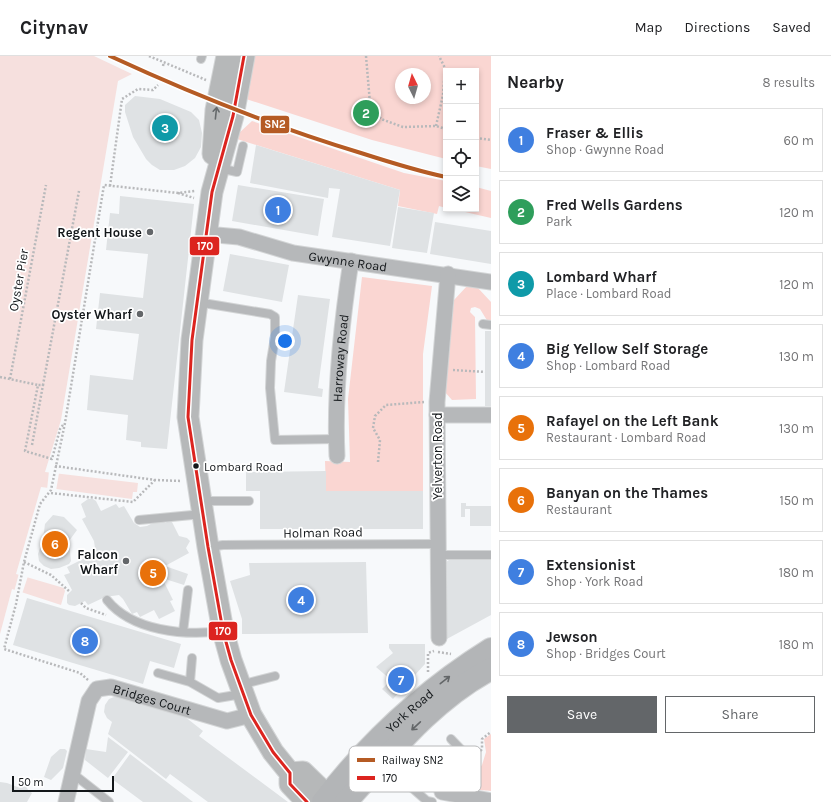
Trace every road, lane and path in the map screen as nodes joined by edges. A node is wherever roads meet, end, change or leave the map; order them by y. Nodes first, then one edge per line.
1 (149, 56) edge
2 (227, 56) edge
3 (244, 56) edge
4 (366, 56) edge
5 (439, 56) edge
6 (164, 62) junction
7 (163, 66) dead end
8 (158, 85) dead end
9 (221, 86) junction
10 (436, 126) junction
11 (443, 128) edge
12 (479, 138) edge
13 (491, 140) edge
14 (243, 146) dead end
15 (215, 180) junction
16 (46, 185) dead end
17 (110, 186) junction
18 (79, 191) dead end
19 (178, 193) junction
20 (188, 197) dead end
21 (206, 234) junction
22 (351, 261) junction
23 (448, 274) junction
24 (491, 282) edge
25 (196, 302) junction
26 (438, 370) junction
27 (485, 372) dead end
28 (0, 377) edge
29 (10, 379) junction
30 (38, 385) junction
31 (43, 385) junction
32 (437, 408) junction
33 (491, 415) edge
34 (64, 423) junction
35 (337, 439) junction
36 (32, 445) dead end
37 (337, 456) dead end
38 (378, 462) dead end
39 (55, 466) junction
40 (155, 480) junction
41 (51, 492) junction
42 (201, 499) junction
43 (249, 501) dead end
44 (139, 520) dead end
45 (208, 547) junction
46 (438, 550) junction
47 (491, 555) edge
48 (24, 562) junction
49 (188, 590) dead end
50 (70, 592) dead end
51 (106, 600) dead end
52 (223, 631) junction
53 (183, 632) junction
54 (437, 644) junction
55 (491, 649) edge
56 (458, 652) dead end
57 (192, 658) dead end
58 (491, 669) edge
59 (158, 673) dead end
60 (275, 676) dead end
61 (190, 682) junction
62 (241, 689) junction
63 (434, 689) junction
64 (97, 690) junction
65 (251, 715) junction
66 (491, 732) edge
67 (451, 739) dead end
68 (372, 746) edge
69 (393, 746) edge
70 (458, 746) edge
71 (481, 750) edge
72 (72, 773) junction
73 (290, 773) junction
74 (349, 775) edge
75 (349, 786) edge
76 (417, 792) edge
77 (445, 797) edge
78 (333, 800) edge
79 (491, 801) edge
80 (66, 802) edge
81 (110, 802) edge
82 (307, 802) edge

1 - 6 path
2 - 9 main road
3 - 15 main road
4 - 10 path
5 - 10 path
6 - 7 path
6 - 9 path
8 - 17 path
15 -> 9 main road
10 - 11 path
12 - 13 path
14 - 15 lane
15 - 19 path
15 - 21 main road
16 - 29 path, Oyster Pier
17 - 19 path
17 - 34 path
18 - 31 path
19 - 20 path
21 - 22 street, Gwynne Road
21 - 25 main road
22 - 23 street, Gwynne Road
22 - 35 street, Harroway Road
23 - 24 street, Gwynne Road
23 - 26 street, Yelverton Road
25 - 35 lane
25 - 42 main road
26 - 27 path
26 - 32 street, Yelverton Road
28 - 29 path
29 - 30 path
30 - 31 path
30 - 34 path
31 - 36 path
32 - 33 street
32 - 38 path
32 - 46 street, Yelverton Road
34 - 39 path
35 - 37 street, Harroway Road
39 - 40 path
39 - 41 path
40 - 41 path
40 - 42 path
41 - 48 path
42 - 43 lane
42 - 44 lane
42 - 45 main road
45 - 46 lane, Holman Road
45 - 52 main road
46 - 47 lane, Holman Road
46 - 54 street, Yelverton Road
48 - 50 path
48 - 64 path
49 - 53 lane
51 - 53 lane
52 - 53 lane
52 - 62 main road
54 - 56 path
54 - 63 path
63 -> 55 highway, York Road
57 - 61 lane
58 -> 69 highway, York Road
59 - 61 lane
60 - 62 lane
61 - 62 lane
62 - 65 main road
63 - 68 highway, York Road
64 - 65 street, Bridges Court
64 - 72 street, Bridges Court
65 - 73 main road
66 - 71 path
67 - 70 lane
72 - 80 street, Bridges Court
72 - 81 lane
73 - 78 main road
73 - 82 main road
74 - 78 highway, York Road
75 -> 78 highway, York Road
76 - 77 lane
77 - 79 street

